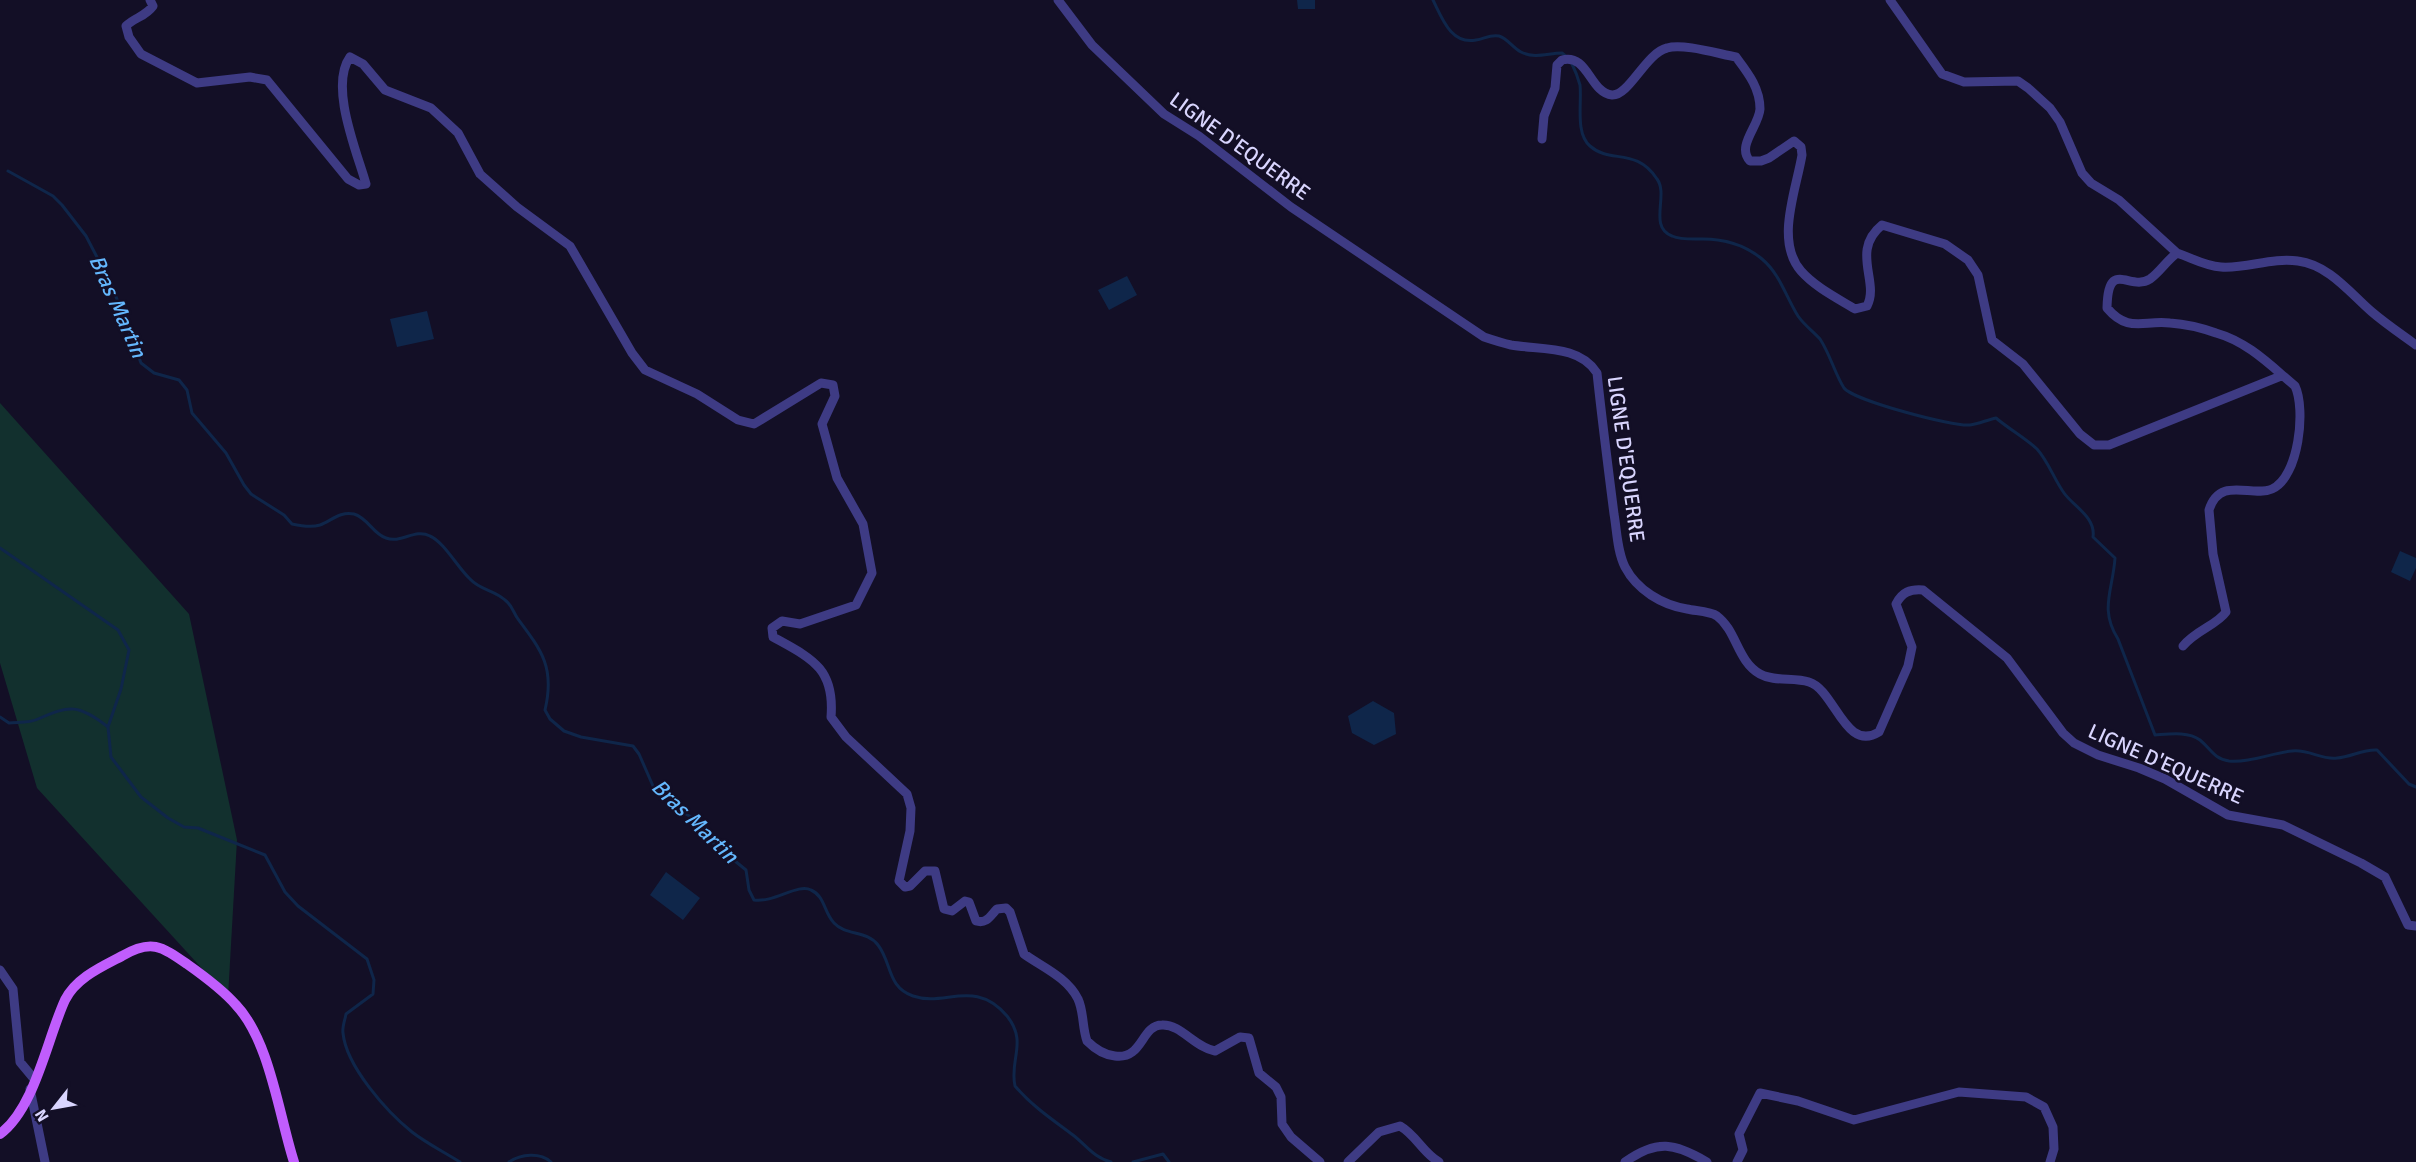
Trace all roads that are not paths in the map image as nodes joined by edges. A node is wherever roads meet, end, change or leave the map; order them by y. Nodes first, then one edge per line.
1 (150, 0) edge
2 (1058, 0) edge
3 (1890, 0) edge
4 (1542, 139) dead end
5 (2177, 253) junction
6 (2416, 345) edge
7 (2281, 375) junction
8 (2183, 646) dead end
9 (2416, 926) edge
10 (0, 970) edge
11 (33, 1084) junction
12 (0, 1134) edge
13 (45, 1162) edge
14 (294, 1162) edge
15 (1320, 1162) edge
16 (1348, 1162) edge
17 (1439, 1162) edge
18 (1625, 1162) edge
19 (1707, 1162) edge
20 (1737, 1162) edge
21 (2050, 1162) edge

1 - 15 street
2 - 9 street, LIGNE D'EQUERRE
3 - 5 street
4 - 7 street
5 - 6 street
5 - 7 street
7 - 8 street
10 - 11 street
11 - 12 main road
11 - 13 street
11 - 14 main road
16 - 17 street
18 - 19 street
20 - 21 street

